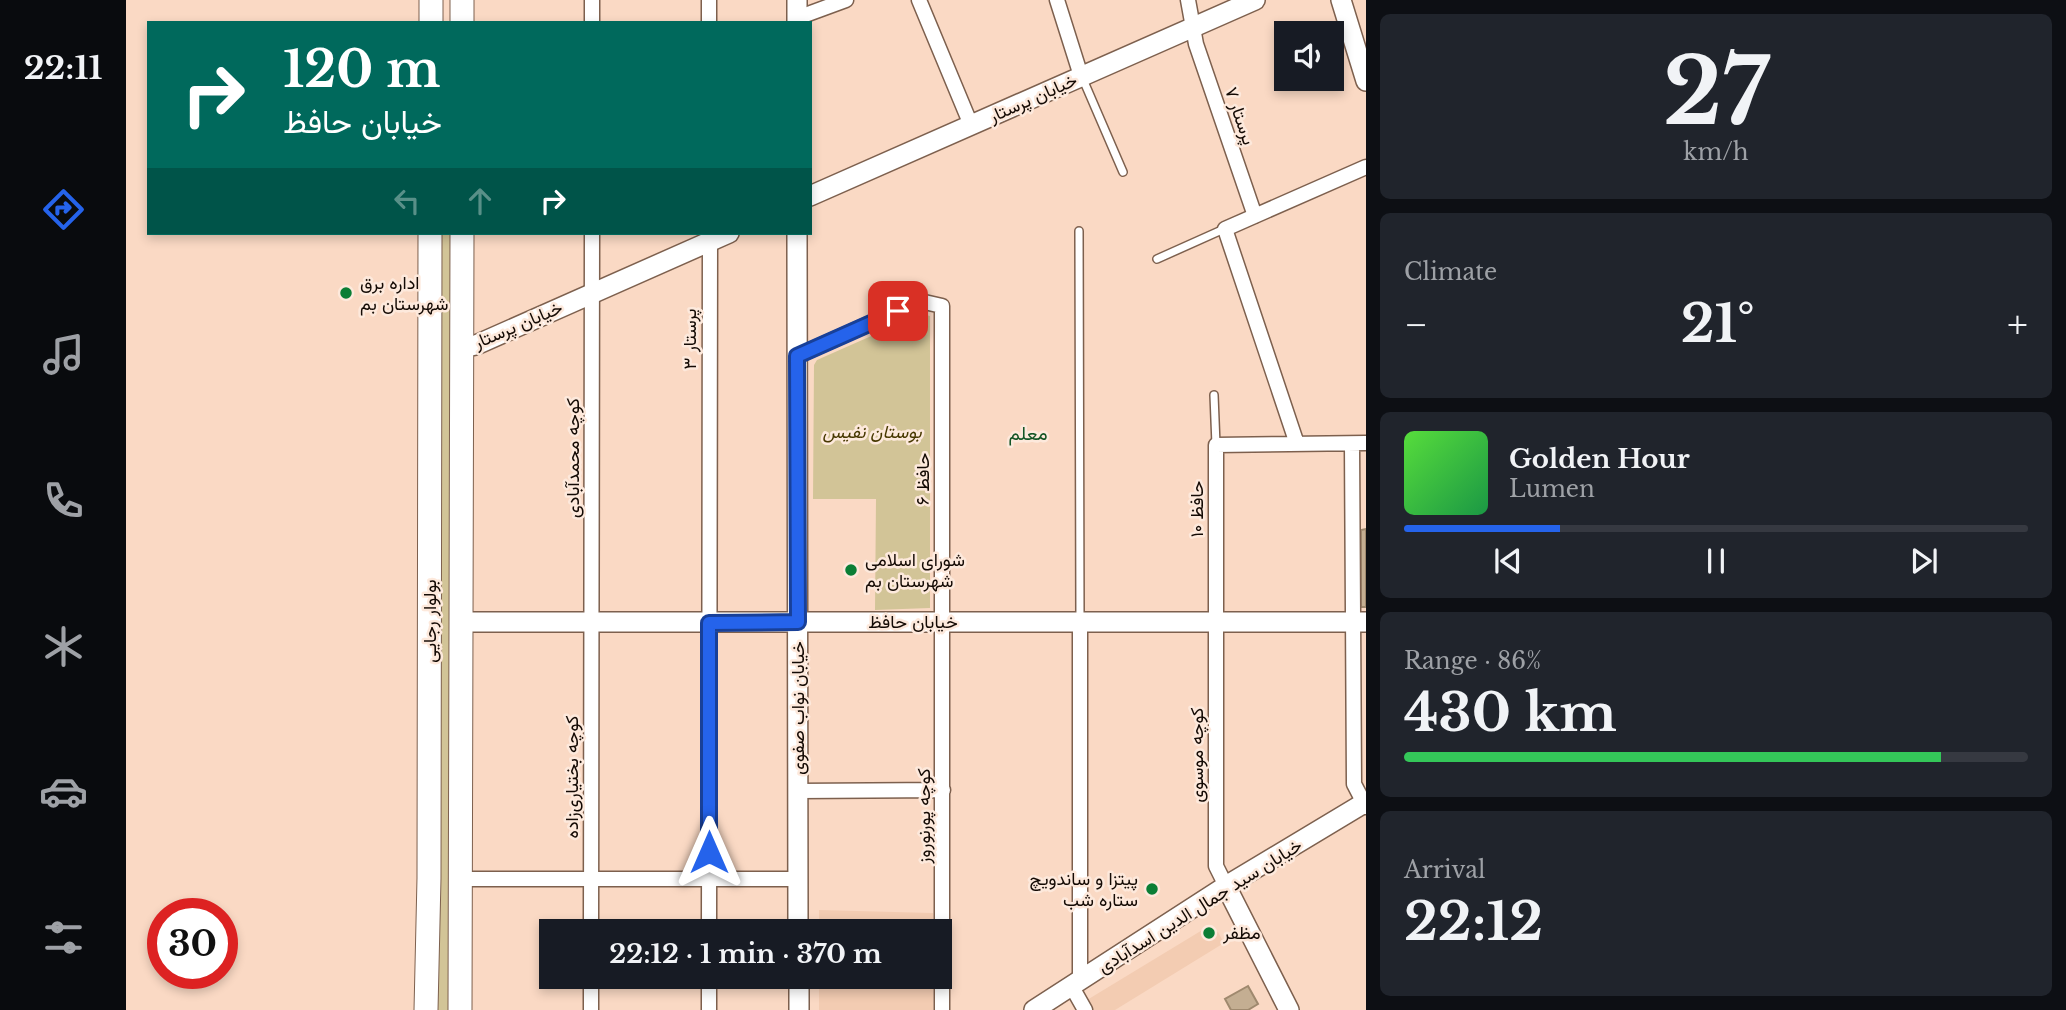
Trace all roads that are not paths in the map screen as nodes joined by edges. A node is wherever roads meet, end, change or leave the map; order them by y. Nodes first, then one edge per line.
1 (431, 0) edge
2 (462, 0) edge
3 (592, 0) edge
4 (709, 0) edge
5 (846, 0) edge
6 (919, 0) edge
7 (1057, 0) edge
8 (1188, 0) edge
9 (1255, 0) edge
10 (1341, 0) edge
11 (797, 14) edge
12 (431, 21) edge
13 (462, 21) edge
14 (592, 21) edge
15 (709, 21) edge
16 (1193, 27) junction
17 (1082, 76) junction
18 (1366, 80) edge
19 (971, 125) junction
20 (1366, 167) edge
21 (1123, 172) dead end
22 (812, 195) edge
23 (1255, 216) junction
24 (1225, 229) junction
25 (1079, 231) dead end
26 (430, 235) edge
27 (462, 235) edge
28 (592, 235) edge
29 (797, 235) edge
30 (710, 237) edge
31 (1157, 258) dead end
32 (592, 293) junction
33 (461, 348) junction
34 (797, 356) junction
35 (1214, 395) dead end
36 (1297, 444) junction
37 (1359, 444) edge
38 (1216, 445) junction
39 (430, 483) junction
40 (461, 483) junction
41 (461, 622) junction
42 (592, 622) junction
43 (798, 622) junction
44 (942, 622) junction
45 (1080, 622) junction
46 (1217, 622) junction
47 (1359, 622) edge
48 (709, 623) junction
49 (943, 790) junction
50 (798, 791) junction
51 (1365, 804) edge
52 (460, 879) junction
53 (591, 879) junction
54 (709, 879) junction
55 (798, 879) junction
56 (1226, 886) junction
57 (591, 919) edge
58 (709, 919) edge
59 (799, 919) edge
60 (1076, 984) junction
61 (591, 989) edge
62 (709, 989) edge
63 (799, 989) edge
64 (426, 1010) edge
65 (460, 1010) edge
66 (591, 1010) edge
67 (709, 1010) edge
68 (799, 1010) edge
69 (943, 1010) edge
70 (1034, 1010) edge
71 (1085, 1010) edge
72 (1289, 1010) edge

1 - 12 main road
2 - 13 main road
3 - 14 street
4 - 15 street
5 - 11 street
6 - 19 street
7 - 17 street
8 - 16 street, پرستار ۷
9 - 16 street, خیابان پرستار
10 - 18 street
16 - 17 street, خیابان پرستار
16 - 23 street, پرستار ۷
17 - 19 street, خیابان پرستار
17 - 21 lane
19 - 22 street, خیابان پرستار
20 - 23 street
23 - 24 street
24 - 31 lane
24 - 36 street
25 - 45 lane
26 - 39 main road, بولوار رجایی
27 - 33 main road, بولوار رجایی
28 - 32 street, کوچه محمدآبادی
29 - 34 street, خیابان نواب صفوی
30 - 32 street, خیابان پرستار
30 - 48 street, پرستار ۳
32 - 33 street, خیابان پرستار
32 - 42 street, کوچه محمدآبادی
33 - 40 main road, بولوار رجایی
34 - 43 street, خیابان نواب صفوی
34 - 44 street, حافظ ۶
35 - 38 lane, حافظ ۱۰
36 - 37 street
36 - 38 street
37 - 47 street
38 - 46 street, حافظ ۱۰
39 - 40 main road
39 - 64 main road, بولوار رجایی
40 - 41 main road, بولوار رجایی
41 - 42 street, خیابان حافظ
41 - 52 main road, بولوار رجایی
42 - 48 street, خیابان حافظ
42 - 53 street, کوچه بختیاری‌زاده
43 - 44 street, خیابان حافظ
43 - 48 street, خیابان حافظ
43 - 50 street, خیابان نواب صفوی
44 - 45 street, خیابان حافظ
44 - 49 street, کوچه پورنوروز
45 - 46 street, خیابان حافظ
45 - 60 street
46 - 47 street, خیابان حافظ
46 - 56 street, کوچه موسوی
47 - 51 street
48 - 54 street, پرستار ۳
49 - 50 street
49 - 69 street, کوچه پورنوروز
50 - 55 street, خیابان نواب صفوی
51 - 56 street, خیابان سید جمال الدین اسدآبادی
52 - 53 street
52 - 65 main road, بولوار رجایی
53 - 54 street
53 - 57 street, کوچه بختیاری‌زاده
54 - 55 street
54 - 58 street, پرستار ۳
55 - 59 street, خیابان نواب صفوی
56 - 60 street, خیابان سید جمال الدین اسدآبادی
56 - 72 street
60 - 70 street, خیابان سید جمال الدین اسدآبادی
60 - 71 street
61 - 66 street
62 - 67 street
63 - 68 street

